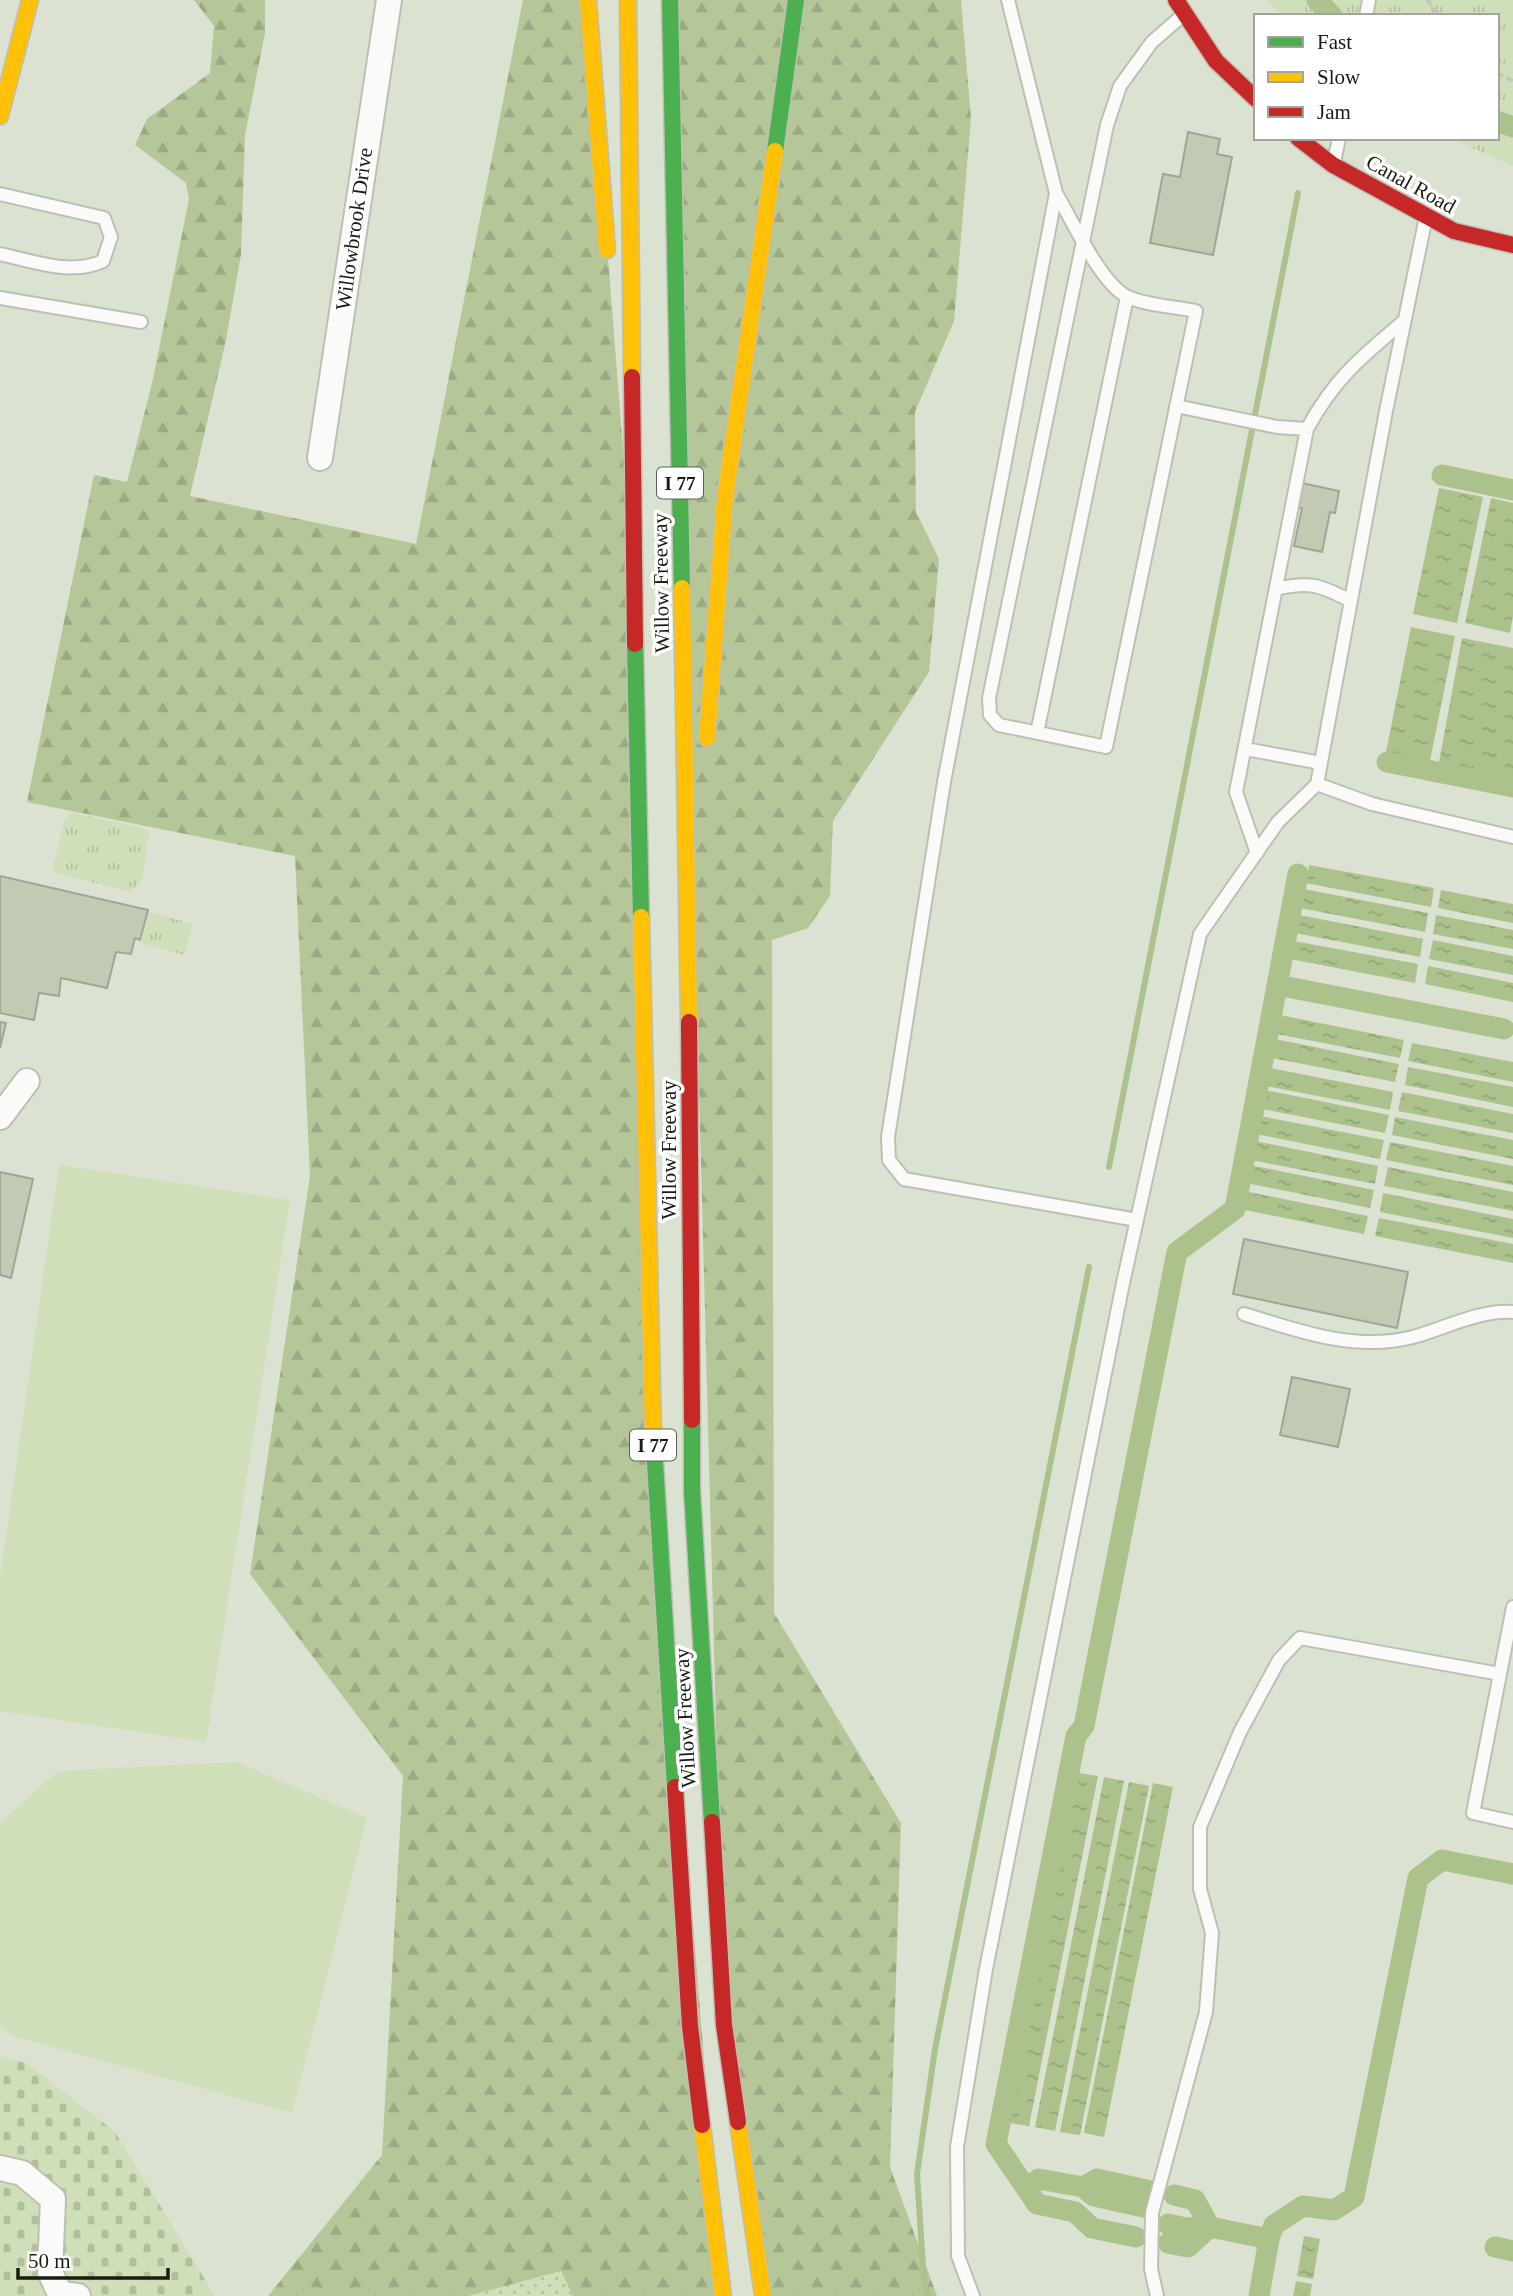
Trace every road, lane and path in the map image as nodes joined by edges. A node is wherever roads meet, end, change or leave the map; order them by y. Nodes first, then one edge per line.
1 (30, 0) edge
2 (389, 0) edge
3 (587, 0) edge
4 (628, 0) edge
5 (670, 0) edge
6 (796, 0) edge
7 (1008, 0) edge
8 (1427, 0) edge
9 (1181, 6) edge
10 (1438, 14) edge
11 (1254, 97) edge
12 (0, 116) edge
13 (1301, 140) edge
14 (1339, 140) edge
15 (1333, 165) junction
16 (1056, 193) junction
17 (0, 194) edge
18 (1426, 216) junction
19 (1084, 240) junction
20 (1513, 245) edge
21 (0, 254) edge
22 (608, 261) dead end
23 (1127, 297) junction
24 (0, 298) edge
25 (1404, 321) junction
26 (141, 322) dead end
27 (615, 344) dead end
28 (1176, 406) junction
29 (1307, 429) junction
30 (320, 457) dead end
31 (1276, 589) junction
32 (634, 591) junction
33 (1351, 601) junction
34 (1037, 733) junction
35 (1245, 749) junction
36 (706, 750) dead end
37 (1321, 763) junction
38 (1317, 784) junction
39 (703, 790) dead end
40 (1513, 836) edge
41 (1256, 853) junction
42 (689, 967) junction
43 (27, 1082) dead end
44 (0, 1116) edge
45 (1137, 1220) junction
46 (1513, 1312) edge
47 (1244, 1314) dead end
48 (1513, 1607) edge
49 (1500, 1674) junction
50 (1513, 1822) edge
51 (0, 2168) edge
52 (65, 2295) edge
53 (723, 2296) edge
54 (763, 2296) edge
55 (973, 2296) edge
56 (1157, 2296) edge

1 - 12 main road
2 - 30 street, Willowbrook Drive
3 - 22 main road
4 - 32 main road, Willow Freeway / I 77
5 - 42 main road, Willow Freeway / I 77
6 - 36 main road
7 - 16 lane
8 - 10 path
9 - 11 main road
9 - 19 lane
13 - 15 main road, Canal Road
14 - 15 lane
15 - 18 main road, Canal Road
16 - 19 lane
16 - 45 lane
17 - 21 lane
18 - 20 main road, Canal Road
18 - 25 lane
19 - 23 lane
19 - 34 lane
23 - 28 lane
23 - 34 lane
24 - 26 lane
25 - 29 lane
25 - 33 lane
27 - 32 main road
28 - 29 lane
28 - 34 lane
29 - 31 lane
31 - 33 lane
31 - 35 lane
32 - 53 main road, Willow Freeway / I 77
33 - 37 lane
35 - 37 lane
35 - 41 lane
37 - 38 lane
38 - 40 lane
38 - 41 lane
39 - 42 main road
41 - 45 lane
42 - 54 main road, Willow Freeway / I 77
43 - 44 street
45 - 55 lane
46 - 47 lane
48 - 49 lane
49 - 50 lane
49 - 56 lane
51 - 52 street

